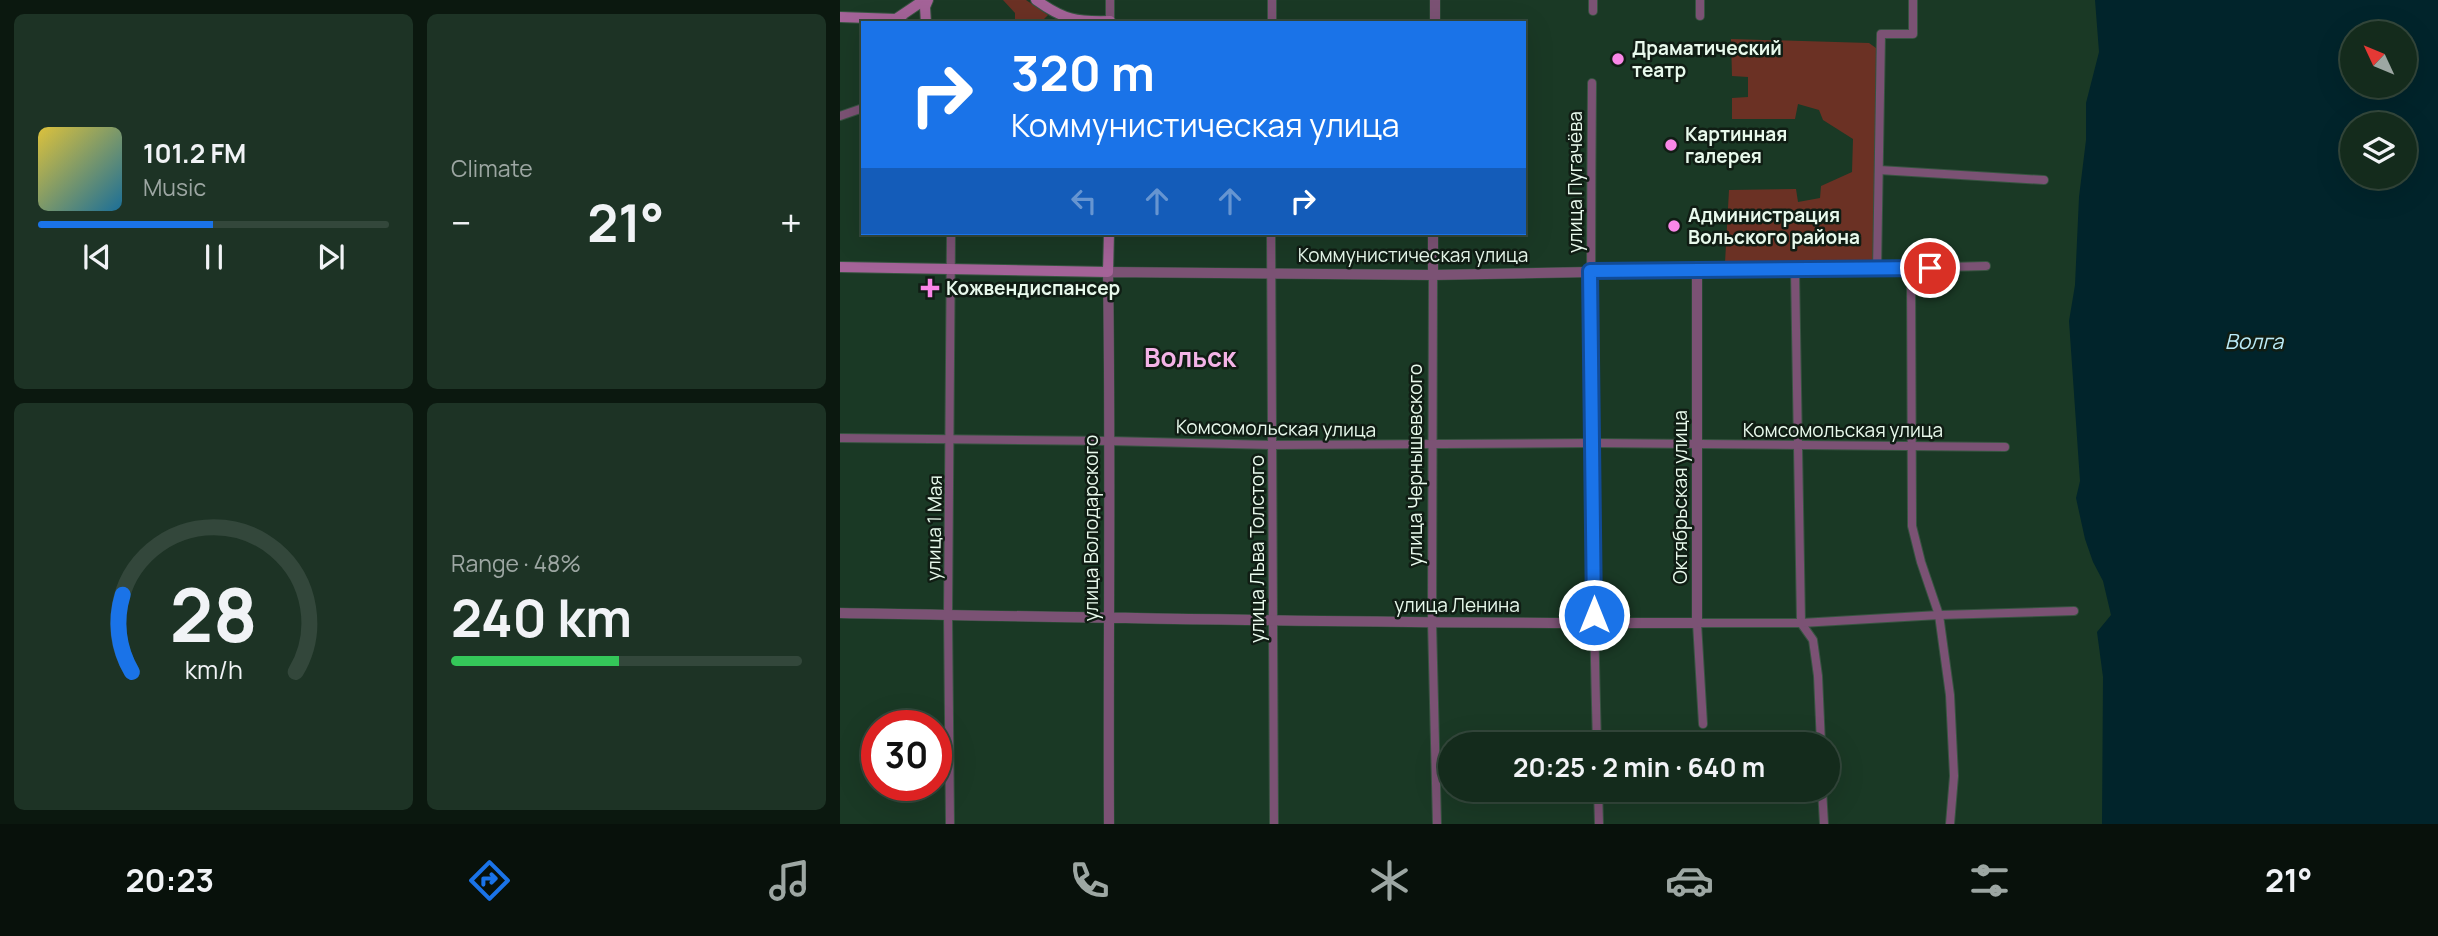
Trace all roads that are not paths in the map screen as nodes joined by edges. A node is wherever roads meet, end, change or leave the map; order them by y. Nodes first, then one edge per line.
1 (926, 0) edge
2 (1035, 0) edge
3 (1110, 0) edge
4 (1272, 0) edge
5 (1435, 0) edge
6 (1594, 0) edge
7 (1700, 0) edge
8 (1913, 0) edge
9 (1593, 10) dead end
10 (1700, 16) dead end
11 (840, 17) edge
12 (1056, 18) edge
13 (900, 21) edge
14 (926, 21) edge
15 (1074, 21) edge
16 (1110, 21) edge
17 (1272, 21) edge
18 (1435, 21) edge
19 (1592, 83) dead end
20 (861, 109) edge
21 (840, 116) edge
22 (1879, 170) junction
23 (2044, 180) dead end
24 (951, 235) edge
25 (1109, 235) edge
26 (1271, 235) edge
27 (1433, 235) edge
28 (1986, 266) dead end
29 (840, 267) edge
30 (951, 269) junction
31 (1911, 269) junction
32 (1697, 270) junction
33 (1877, 270) junction
34 (1590, 271) junction
35 (1795, 271) junction
36 (1108, 272) junction
37 (1271, 273) junction
38 (1433, 275) junction
39 (840, 438) edge
40 (951, 439) junction
41 (1110, 441) junction
42 (1593, 443) junction
43 (1797, 444) junction
44 (1273, 445) junction
45 (1434, 445) junction
46 (1699, 446) junction
47 (1910, 446) junction
48 (2005, 447) dead end
49 (2074, 611) dead end
50 (840, 613) edge
51 (948, 615) junction
52 (1939, 615) junction
53 (1108, 617) junction
54 (1273, 621) junction
55 (1432, 622) junction
56 (1594, 623) junction
57 (1698, 623) junction
58 (1801, 623) junction
59 (1703, 724) dead end
60 (1597, 732) edge
61 (1820, 732) edge
62 (1598, 802) edge
63 (1823, 802) edge
64 (950, 824) edge
65 (1109, 824) edge
66 (1274, 824) edge
67 (1437, 824) edge
68 (1599, 824) edge
69 (1824, 824) edge
70 (1950, 824) edge

1 - 13 main road
1 - 14 main road
2 - 12 main road
3 - 16 street
4 - 17 street
5 - 18 street
6 - 9 street
7 - 10 street
8 - 22 street
11 - 13 main road
12 - 15 main road
19 - 34 street, улица Пугачёва
20 - 21 street
22 - 23 street
22 - 33 street
24 - 30 street, улица 1 Мая
25 - 36 main road, улица Володарского
26 - 37 street, улица Льва Толстого
27 - 38 street, улица Чернышевского
28 - 31 street, Коммунистическая улица
29 - 30 main road, Коммунистическая улица
30 - 36 main road, Коммунистическая улица
30 - 40 street, улица 1 Мая
31 - 33 street, Коммунистическая улица
31 - 47 street
32 - 34 street, Коммунистическая улица
32 - 35 street, Коммунистическая улица
32 - 46 street, Октябрьская улица
33 - 35 street, Коммунистическая улица
34 - 38 street, Коммунистическая улица
34 - 42 street, улица Пугачёва
35 - 43 street
36 - 37 street, Коммунистическая улица
36 - 41 street, улица Володарского
37 - 38 street, Коммунистическая улица
37 - 44 street, улица Льва Толстого
38 - 45 street, улица Чернышевского
39 - 40 street, Комсомольская улица
40 - 41 street, Комсомольская улица
40 - 51 street, улица 1 Мая
41 - 44 street, Комсомольская улица
41 - 53 street, улица Володарского
42 - 45 street, Комсомольская улица
42 - 46 street, Комсомольская улица
42 - 56 street, улица Пугачёва
43 - 46 street, Комсомольская улица
43 - 47 street, Комсомольская улица
43 - 58 street
44 - 45 street, Комсомольская улица
44 - 54 street, улица Льва Толстого
45 - 55 street, улица Чернышевского
46 - 57 street, Октябрьская улица
47 - 48 street, Комсомольская улица
47 - 52 street
49 - 52 street, улица Ленина
50 - 51 street, улица Ленина
51 - 53 street, улица Ленина
51 - 64 street, улица 1 Мая
52 - 58 street, улица Ленина
52 - 70 street
53 - 54 street, улица Ленина
53 - 65 street, улица Володарского
54 - 55 street, улица Ленина
54 - 66 street, улица Льва Толстого
55 - 56 street, улица Ленина
55 - 67 street, улица Чернышевского
56 - 57 street, улица Ленина
56 - 60 street, улица Пугачёва
57 - 58 street, улица Ленина
57 - 59 street, Октябрьская улица
58 - 61 street
62 - 68 street
63 - 69 street

